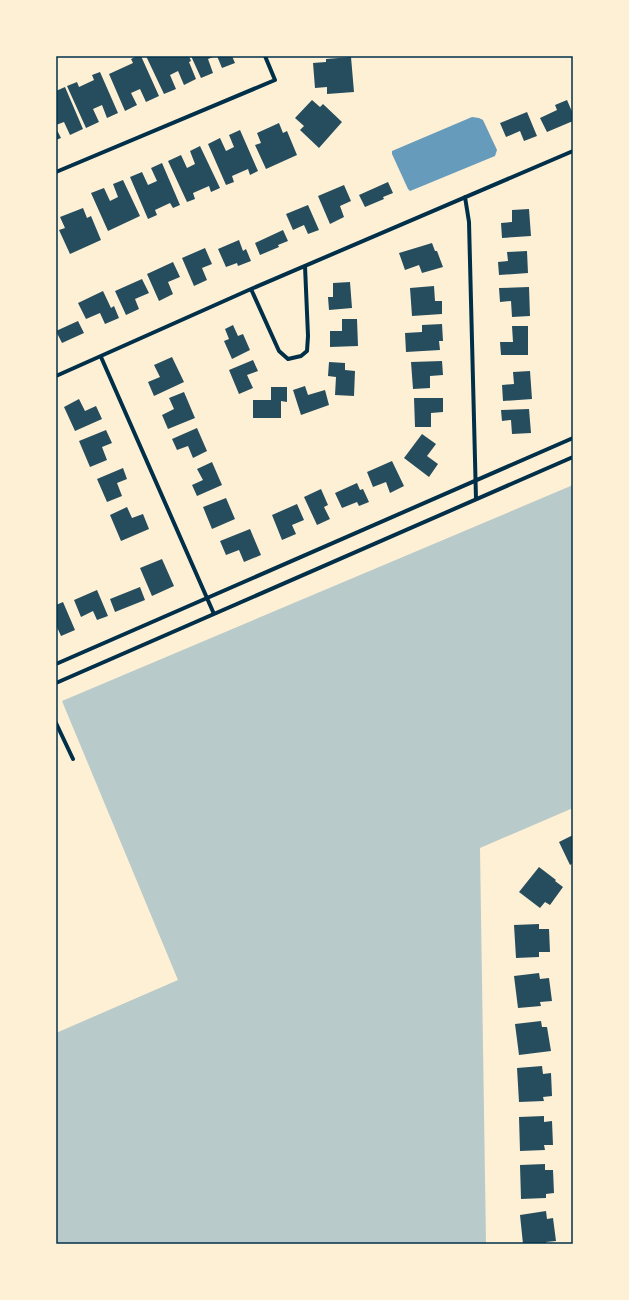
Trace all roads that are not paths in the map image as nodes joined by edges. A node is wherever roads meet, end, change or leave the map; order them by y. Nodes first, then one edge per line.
1 (265, 56) edge
2 (573, 151) edge
3 (56, 172) edge
4 (465, 198) junction
5 (305, 266) junction
6 (251, 289) junction
7 (101, 357) junction
8 (56, 376) edge
9 (573, 438) edge
10 (573, 457) edge
11 (476, 480) junction
12 (476, 499) junction
13 (207, 598) junction
14 (214, 614) junction
15 (56, 664) edge
16 (56, 684) edge
17 (56, 723) edge
18 (73, 759) dead end

1 - 3 street
2 - 4 street
4 - 5 street
4 - 11 street
5 - 6 street
5 - 6 street
6 - 7 street
7 - 8 street
7 - 13 street
9 - 11 street
10 - 12 street
11 - 12 street
11 - 13 street
12 - 14 street
13 - 14 street
13 - 15 street
14 - 16 street
17 - 18 street

